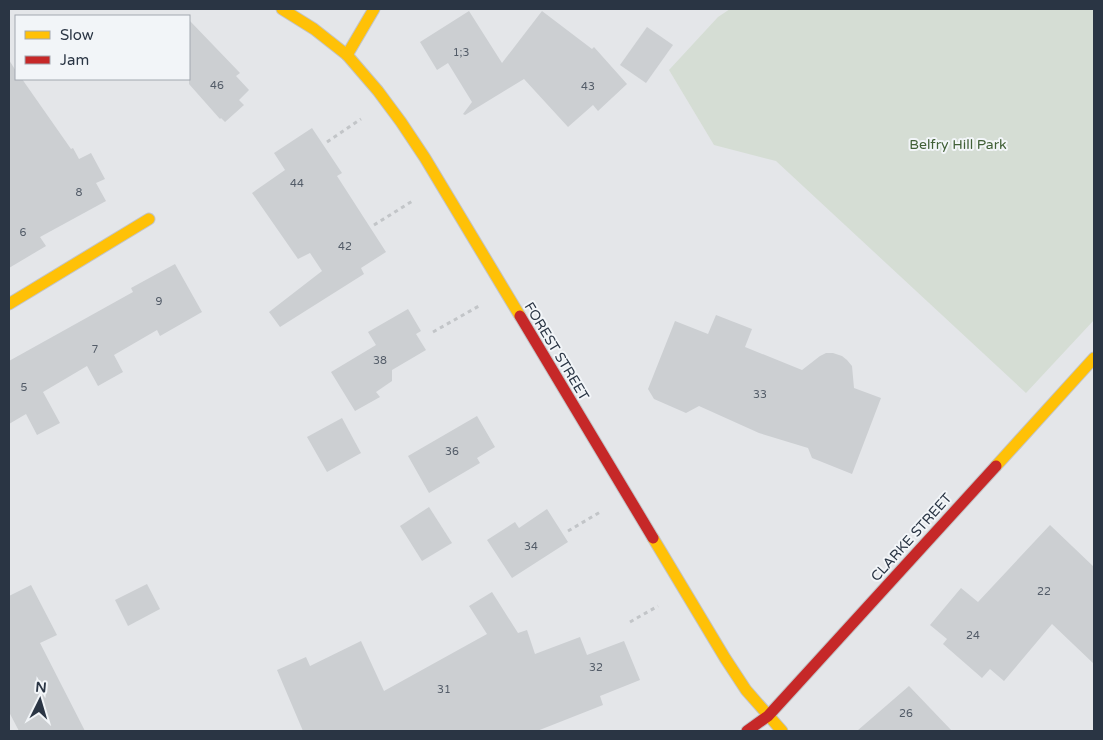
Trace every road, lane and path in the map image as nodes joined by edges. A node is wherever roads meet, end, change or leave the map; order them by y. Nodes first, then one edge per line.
1 (282, 9) edge
2 (374, 9) edge
3 (347, 55) junction
4 (362, 118) dead end
5 (327, 142) dead end
6 (417, 199) dead end
7 (149, 219) dead end
8 (374, 225) dead end
9 (9, 304) edge
10 (482, 305) dead end
11 (433, 332) dead end
12 (1094, 358) edge
13 (607, 508) dead end
14 (568, 531) dead end
15 (665, 602) dead end
16 (630, 622) dead end
17 (768, 716) junction
18 (747, 731) edge
19 (782, 731) edge

1 - 3 street, FOREST STREET
2 - 3 street
3 - 17 street, FOREST STREET
4 - 5 path
6 - 8 path
7 - 9 street
10 - 11 path
12 - 17 street, CLARKE STREET
13 - 14 path
15 - 16 path
17 - 18 street, CLARKE STREET
17 - 19 street, FOREST STREET

